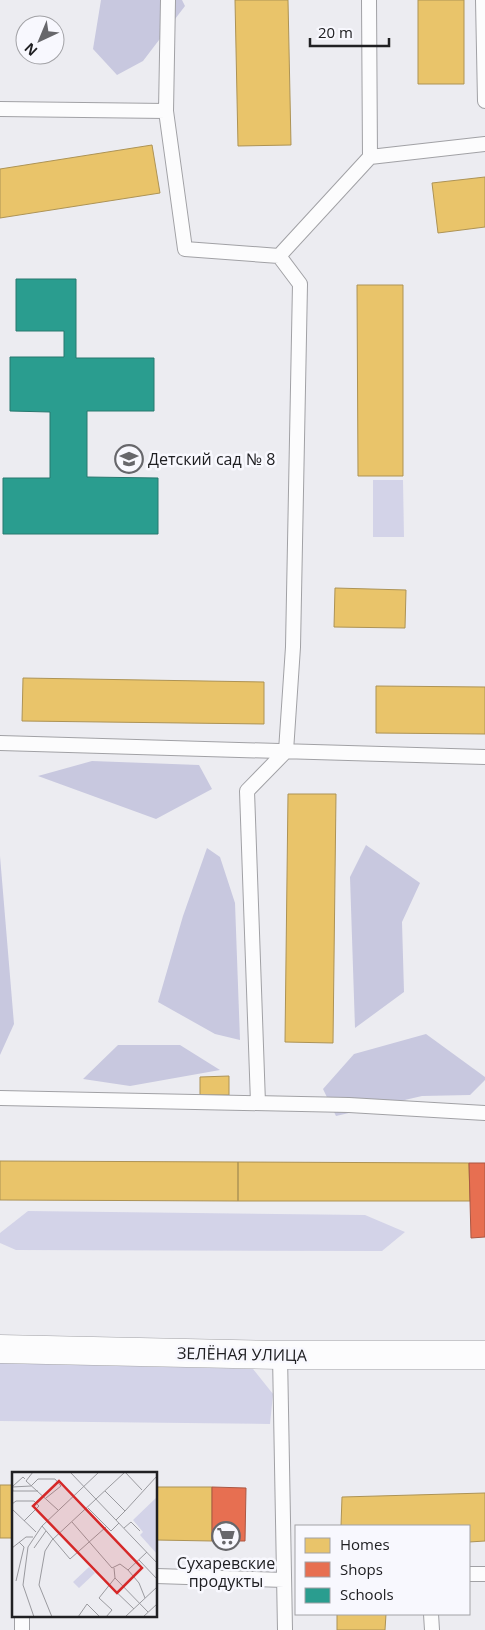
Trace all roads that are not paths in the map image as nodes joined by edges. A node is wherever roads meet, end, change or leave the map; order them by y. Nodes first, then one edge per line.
1 (168, 0) edge
2 (368, 0) edge
3 (483, 0) edge
4 (485, 101) edge
5 (0, 109) edge
6 (166, 111) junction
7 (485, 144) edge
8 (370, 157) junction
9 (279, 256) junction
10 (0, 743) edge
11 (286, 751) junction
12 (485, 757) edge
13 (0, 1098) edge
14 (258, 1103) junction
15 (485, 1113) edge
16 (0, 1348) edge
17 (485, 1355) edge
18 (280, 1356) junction
19 (470, 1574) edge
20 (485, 1574) edge
21 (158, 1576) edge
22 (284, 1580) junction
23 (431, 1615) edge
24 (285, 1630) edge
25 (432, 1630) edge

1 - 6 lane
2 - 8 lane
3 - 4 lane
5 - 6 lane
6 - 9 lane
7 - 8 lane
8 - 9 lane
9 - 11 lane
10 - 11 lane
11 - 12 lane
11 - 14 lane
13 - 14 lane
14 - 15 lane
16 - 18 main road, ЗЕЛЁНАЯ УЛИЦА
17 - 18 main road, ЗЕЛЁНАЯ УЛИЦА
18 - 22 lane
19 - 20 lane
21 - 22 lane
22 - 24 lane
23 - 25 lane

